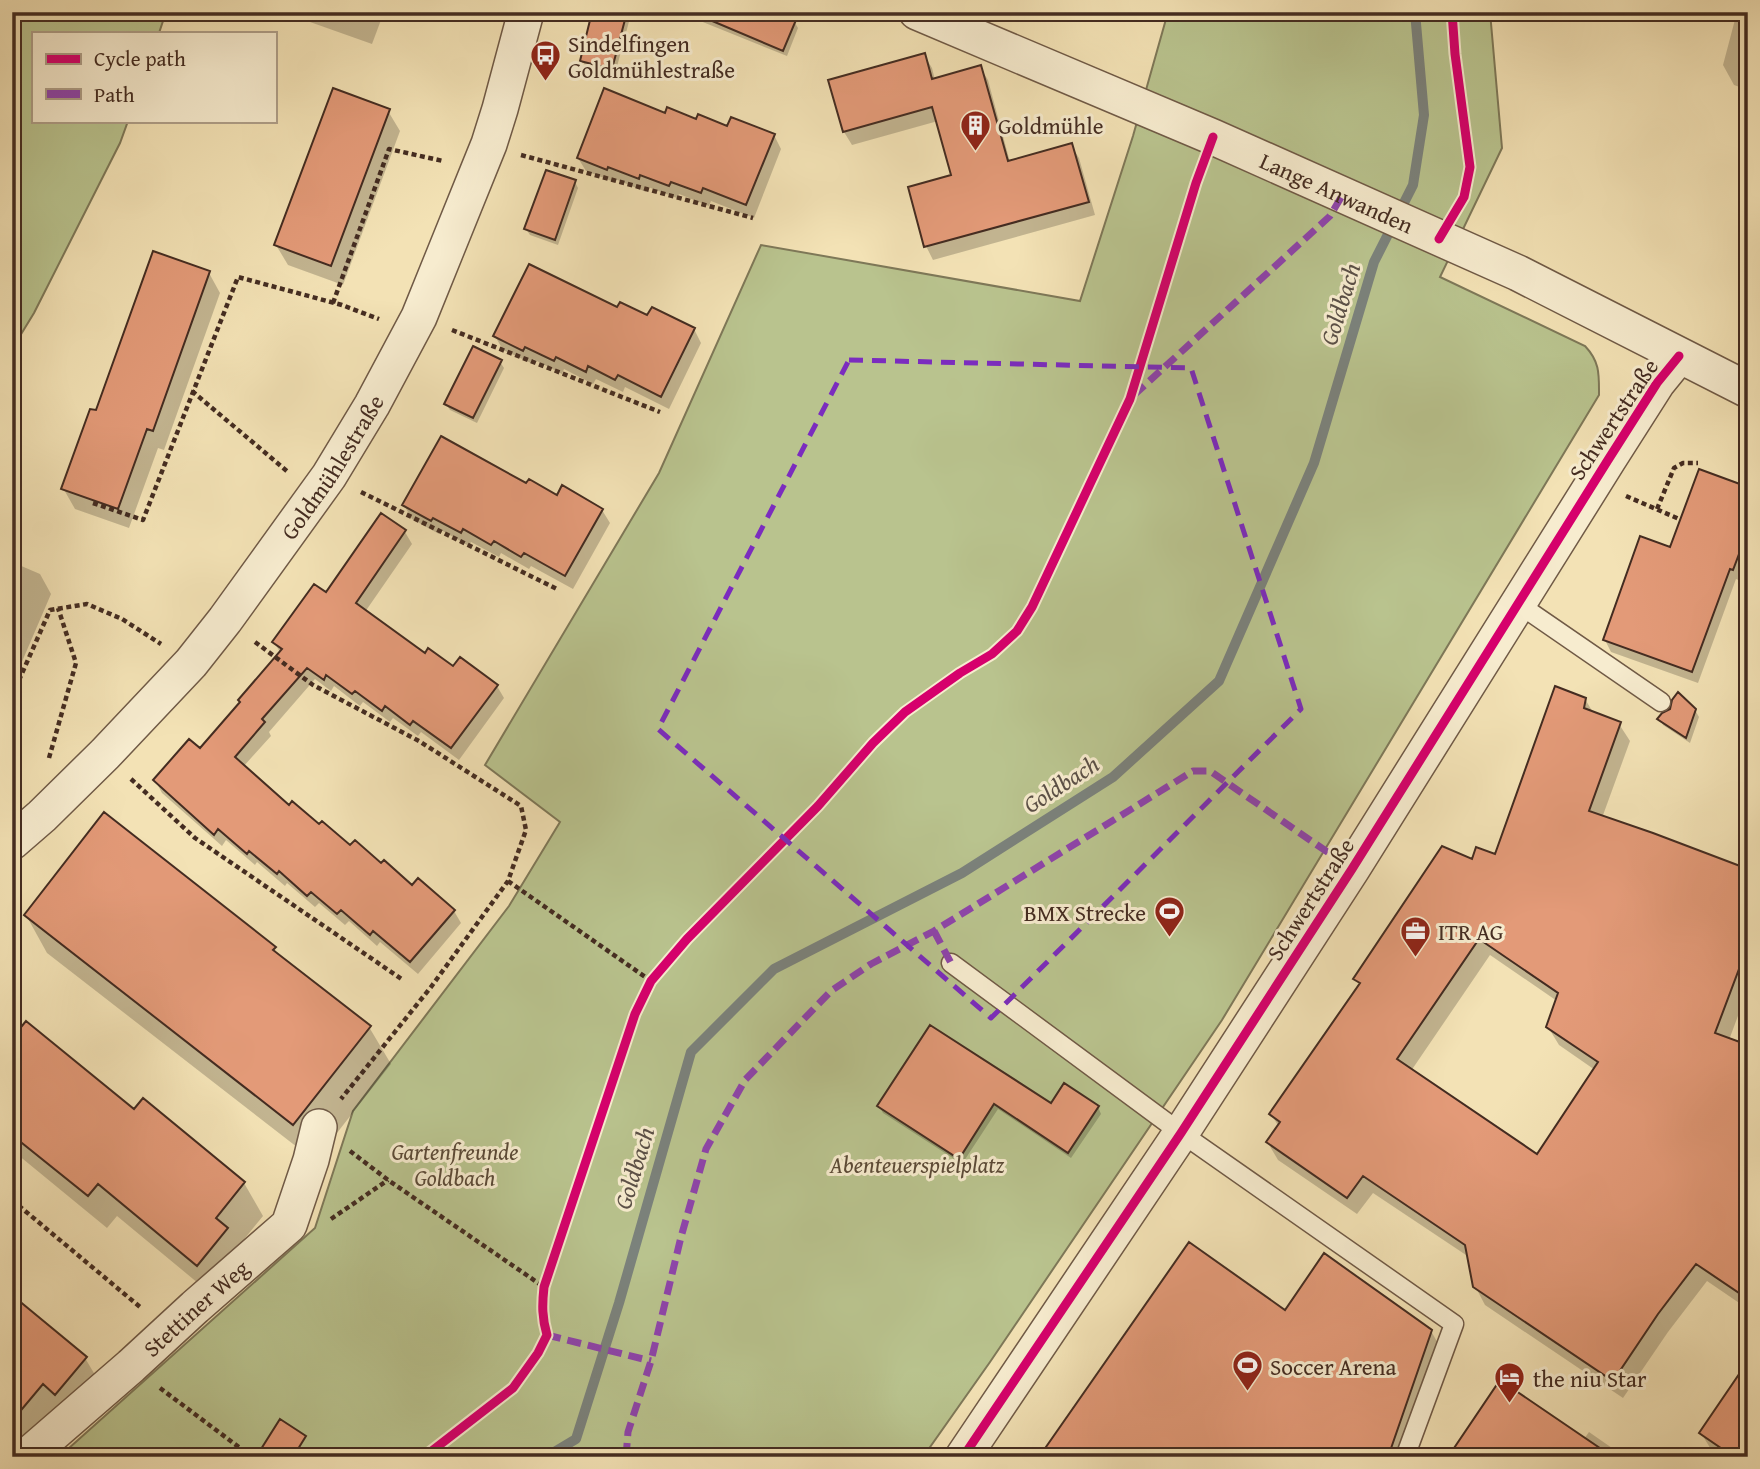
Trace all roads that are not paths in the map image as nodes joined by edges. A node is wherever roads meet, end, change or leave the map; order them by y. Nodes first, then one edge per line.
1 (526, 12) edge
2 (917, 12) edge
3 (1679, 356) junction
4 (1748, 390) edge
5 (1517, 603) junction
6 (1661, 702) dead end
7 (12, 842) edge
8 (951, 963) dead end
9 (318, 1127) road end
10 (1181, 1133) junction
11 (26, 1457) edge
12 (964, 1457) edge
13 (1405, 1457) edge

1 - 7 street, Goldmühlestraße
2 - 3 street, Lange Anwanden
3 - 4 street, Lange Anwanden
3 - 5 street, Schwertstraße
5 - 6 lane
5 - 10 street, Schwertstraße
8 - 10 lane
9 - 11 street, Stettiner Weg
10 - 12 street, Schwertstraße
10 - 13 lane

